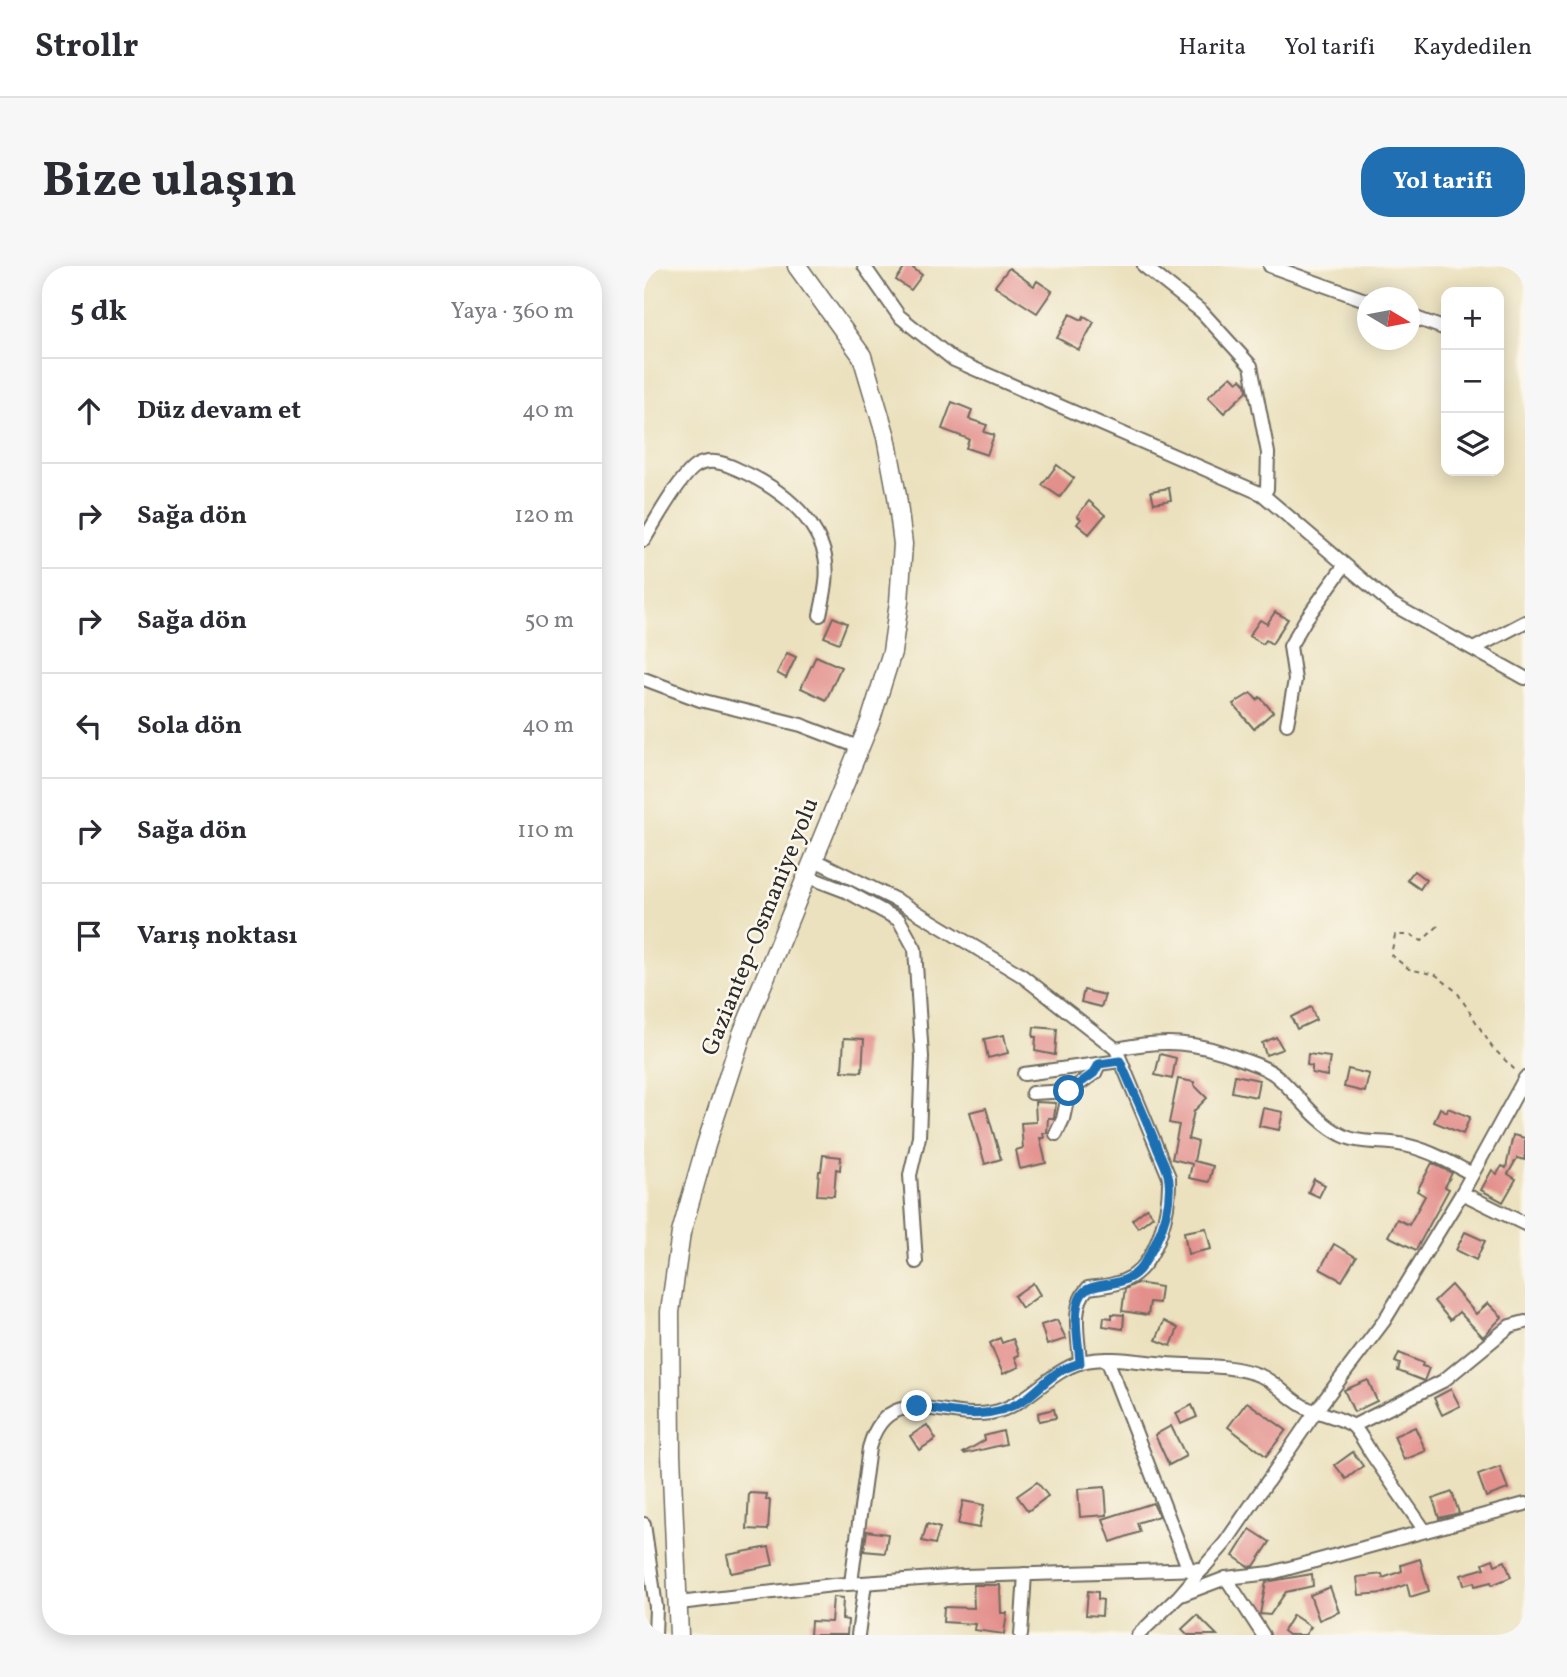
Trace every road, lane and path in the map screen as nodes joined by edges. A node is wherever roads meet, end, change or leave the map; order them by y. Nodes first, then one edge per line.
1 (797, 266) edge
2 (864, 266) edge
3 (1144, 266) edge
4 (1270, 266) edge
5 (1357, 297) edge
6 (1420, 320) edge
7 (1441, 327) edge
8 (1262, 494) junction
9 (644, 540) edge
10 (1344, 566) junction
11 (820, 615) dead end
12 (1525, 622) edge
13 (1475, 648) junction
14 (644, 678) edge
15 (1525, 678) edge
16 (1287, 724) dead end
17 (861, 748) junction
18 (813, 859) junction
19 (806, 876) junction
20 (1438, 926) dead end
21 (1118, 1055) junction
22 (1099, 1064) junction
23 (1024, 1074) dead end
24 (1520, 1074) edge
25 (1069, 1091) junction
26 (1032, 1093) dead end
27 (1056, 1134) dead end
28 (1472, 1174) junction
29 (1462, 1193) junction
30 (1525, 1224) edge
31 (916, 1262) dead end
32 (1525, 1322) edge
33 (1107, 1359) junction
34 (1080, 1363) junction
35 (1316, 1411) junction
36 (1353, 1426) junction
37 (1525, 1504) edge
38 (645, 1531) edge
39 (1425, 1531) junction
40 (1203, 1569) junction
41 (1189, 1570) junction
42 (1025, 1574) junction
43 (1226, 1578) junction
44 (851, 1583) junction
45 (865, 1583) junction
46 (1179, 1596) junction
47 (679, 1603) junction
48 (655, 1635) edge
49 (679, 1635) edge
50 (858, 1635) edge
51 (1021, 1635) edge
52 (1138, 1635) edge
53 (1263, 1635) edge

1 - 17 highway, Gaziantep-Osmaniye yolu
2 - 8 street
3 - 8 street
4 - 5 street
6 - 7 street
8 - 10 street
9 - 11 street
10 - 13 street
10 - 16 street
12 - 13 street
13 - 15 street
14 - 17 street
17 - 18 highway, Gaziantep-Osmaniye yolu
18 - 19 highway, Gaziantep-Osmaniye yolu
18 - 21 street
19 - 31 street
19 - 47 highway, Gaziantep-Osmaniye yolu
20 - 24 path
21 - 22 street
21 - 28 street
21 - 34 street
22 - 23 street
22 - 25 street
24 - 28 street
25 - 26 street
25 - 27 street
28 - 29 street
29 - 30 street
29 - 35 street
32 - 36 street
33 - 34 street
33 - 35 street
33 - 41 street
34 - 44 street
35 - 36 street
35 - 40 street
36 - 39 street
37 - 39 street
38 - 48 street
39 - 43 street
40 - 41 street
40 - 46 street
41 - 42 street
42 - 45 street
42 - 51 street
43 - 46 street
43 - 53 street
44 - 45 street
44 - 47 street
45 - 50 street
46 - 52 street
47 - 49 highway, Gaziantep-Osmaniye yolu

